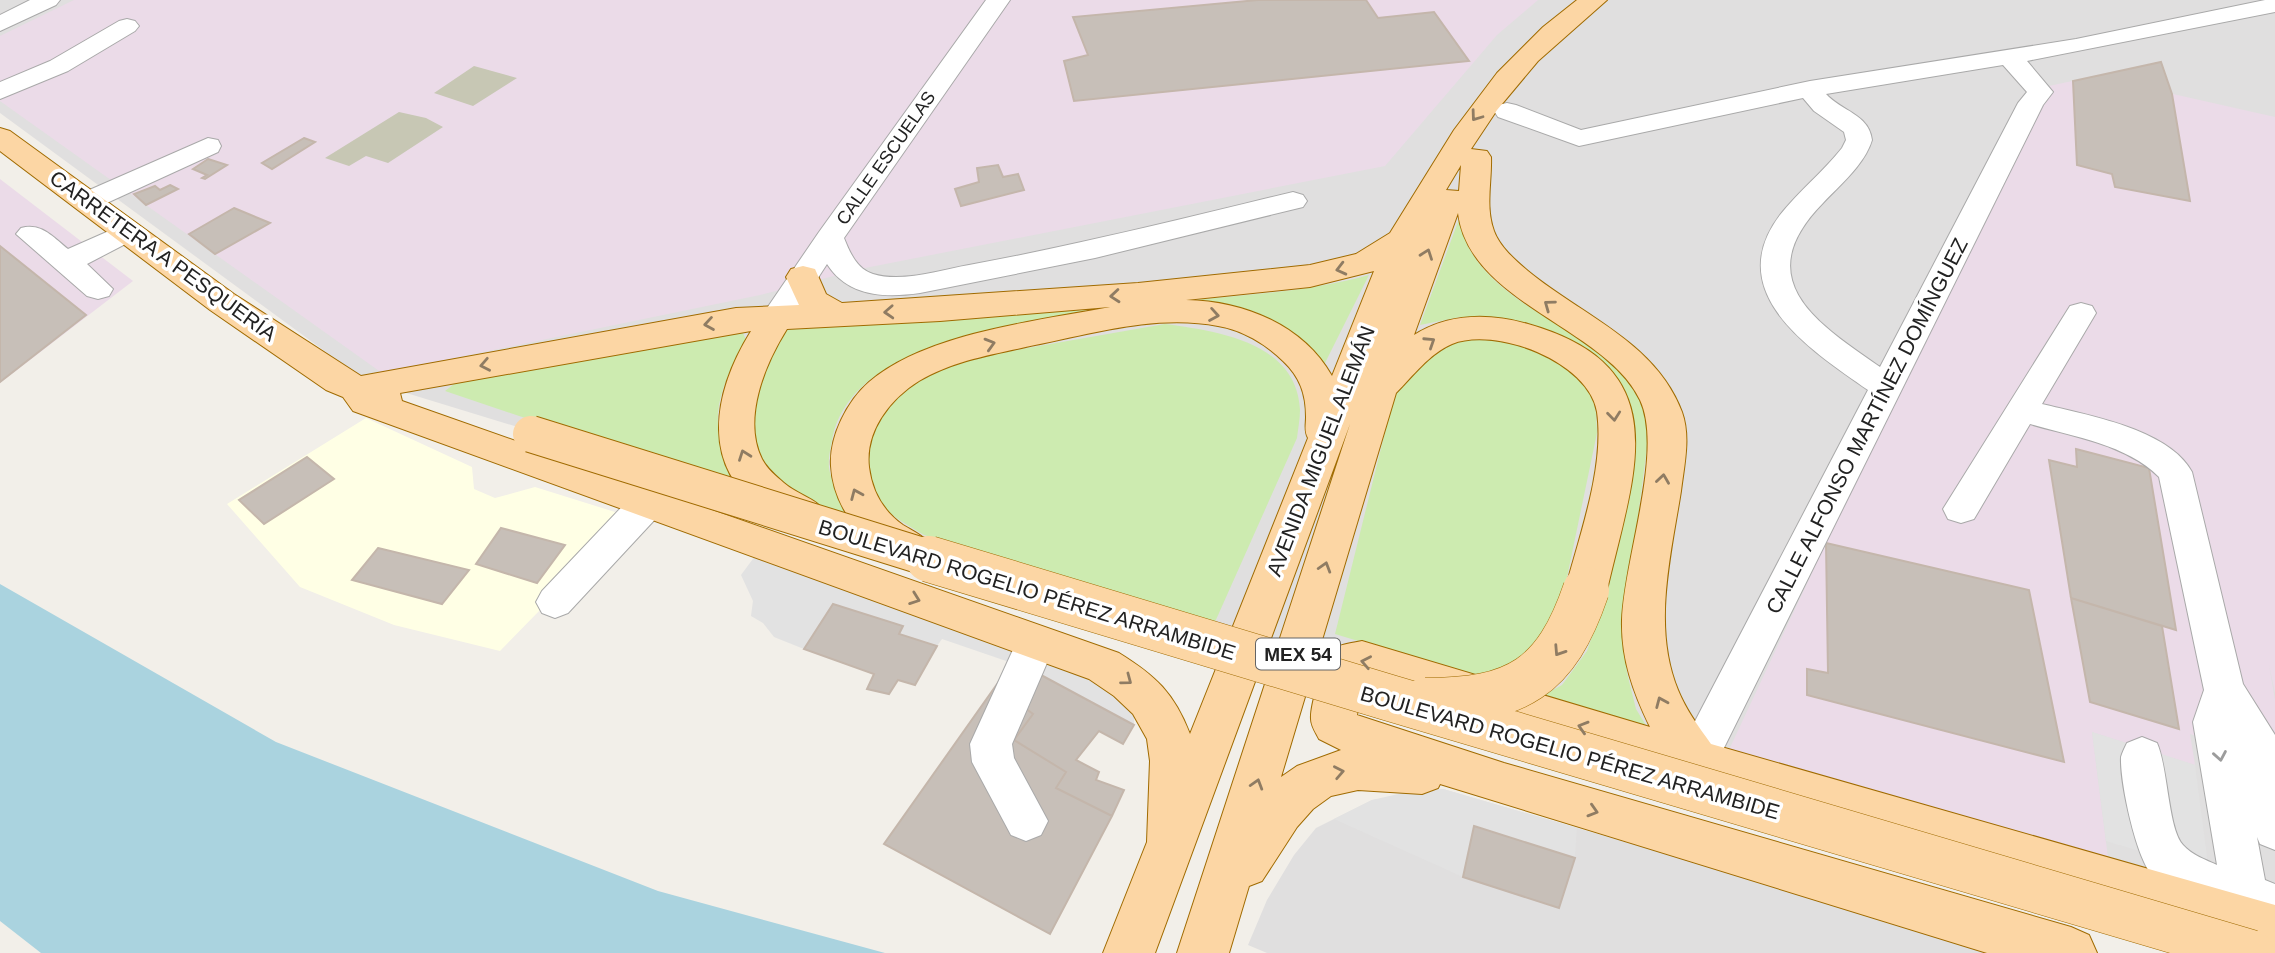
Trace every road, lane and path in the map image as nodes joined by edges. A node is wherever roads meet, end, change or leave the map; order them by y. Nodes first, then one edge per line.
1 (48, 0) edge
2 (998, 0) edge
3 (1594, 0) edge
4 (1608, 0) edge
5 (2275, 5) edge
6 (0, 24) edge
7 (127, 26) dead end
8 (1550, 46) junction
9 (2008, 57) junction
10 (1810, 89) junction
11 (0, 91) edge
12 (1507, 111) junction
13 (0, 138) edge
14 (208, 146) dead end
15 (1476, 157) junction
16 (88, 201) junction
17 (1293, 201) dead end
18 (127, 232) junction
19 (32, 234) dead end
20 (829, 239) junction
21 (1402, 240) junction
22 (66, 262) junction
23 (803, 277) junction
24 (98, 289) dead end
25 (2081, 313) dead end
26 (838, 314) junction
27 (777, 317) junction
28 (353, 383) junction
29 (1886, 387) junction
30 (1381, 388) junction
31 (2023, 410) junction
32 (527, 439) junction
33 (1323, 447) junction
34 (647, 504) junction
35 (1961, 509) dead end
36 (830, 529) junction
37 (943, 565) junction
38 (555, 602) dead end
39 (1035, 642) junction
40 (1243, 656) junction
41 (1293, 671) junction
42 (2224, 690) junction
43 (1386, 699) junction
44 (2142, 756) dead end
45 (1696, 761) junction
46 (1504, 784) junction
47 (1026, 821) dead end
48 (2275, 829) edge
49 (1171, 840) junction
50 (2259, 922) edge
51 (1211, 928) edge
52 (1129, 953) edge
53 (2071, 953) edge
54 (2167, 953) edge

1 - 6 street
2 - 20 street, CALLE ESCUELAS
3 - 8 main road, AVENIDA MIGUEL ALEMÁN / MEX 54
4 - 8 main road, AVENIDA MIGUEL ALEMÁN / MEX 54
5 - 9 street
7 - 11 street
8 - 12 main road, AVENIDA MIGUEL ALEMÁN / MEX 54
8 -> 21 main road, AVENIDA MIGUEL ALEMÁN / MEX 54
9 - 10 street
9 - 29 street, CALLE ALFONSO MARTÍNEZ DOMÍNGUEZ
10 - 12 street
10 - 29 street
12 - 15 main road, AVENIDA MIGUEL ALEMÁN / MEX 54
13 - 16 main road, CARRETERA A PESQUERÍA
14 - 16 street
30 -> 15 main road, AVENIDA MIGUEL ALEMÁN / MEX 54
45 -> 15 main road
16 - 18 main road, CARRETERA A PESQUERÍA
17 - 20 street
18 - 22 street
18 - 28 main road, CARRETERA A PESQUERÍA
19 - 22 street
20 - 23 street, CALLE ESCUELAS
21 -> 26 main road
21 - 33 main road, AVENIDA MIGUEL ALEMÁN / MEX 54
22 - 24 street
23 - 26 main road
23 - 27 street, CALLE ESCUELAS
25 - 31 street
26 - 27 main road
27 -> 28 main road
36 -> 27 main road, bridge
28 - 32 main road, BOULEVARD ROGELIO PÉREZ ARRAMBIDE
28 - 34 main road
29 - 45 street, CALLE ALFONSO MARTÍNEZ DOMÍNGUEZ
41 -> 30 main road, AVENIDA MIGUEL ALEMÁN / MEX 54
30 -> 43 main road, bridge
31 - 35 street
31 - 42 street
32 - 36 main road, BOULEVARD ROGELIO PÉREZ ARRAMBIDE, bridge
32 - 54 main road, BOULEVARD ROGELIO PÉREZ ARRAMBIDE
37 -> 33 main road, bridge
33 - 40 main road, AVENIDA MIGUEL ALEMÁN / MEX 54
34 - 38 street
34 -> 39 main road
36 - 37 main road, BOULEVARD ROGELIO PÉREZ ARRAMBIDE, bridge
37 - 40 main road, BOULEVARD ROGELIO PÉREZ ARRAMBIDE, bridge
39 - 47 street
39 -> 49 main road
40 - 41 main road, BOULEVARD ROGELIO PÉREZ ARRAMBIDE, bridge
40 - 49 main road, AVENIDA MIGUEL ALEMÁN / MEX 54
41 - 43 main road, BOULEVARD ROGELIO PÉREZ ARRAMBIDE, bridge
51 -> 41 main road, AVENIDA MIGUEL ALEMÁN / MEX 54
42 - 48 street
42 -> 50 street
43 - 50 main road, BOULEVARD ROGELIO PÉREZ ARRAMBIDE, bridge
44 - 50 street
45 -> 46 main road
45 - 50 main road
51 -> 46 main road
46 -> 53 main road
49 - 52 main road, AVENIDA MIGUEL ALEMÁN / MEX 54

